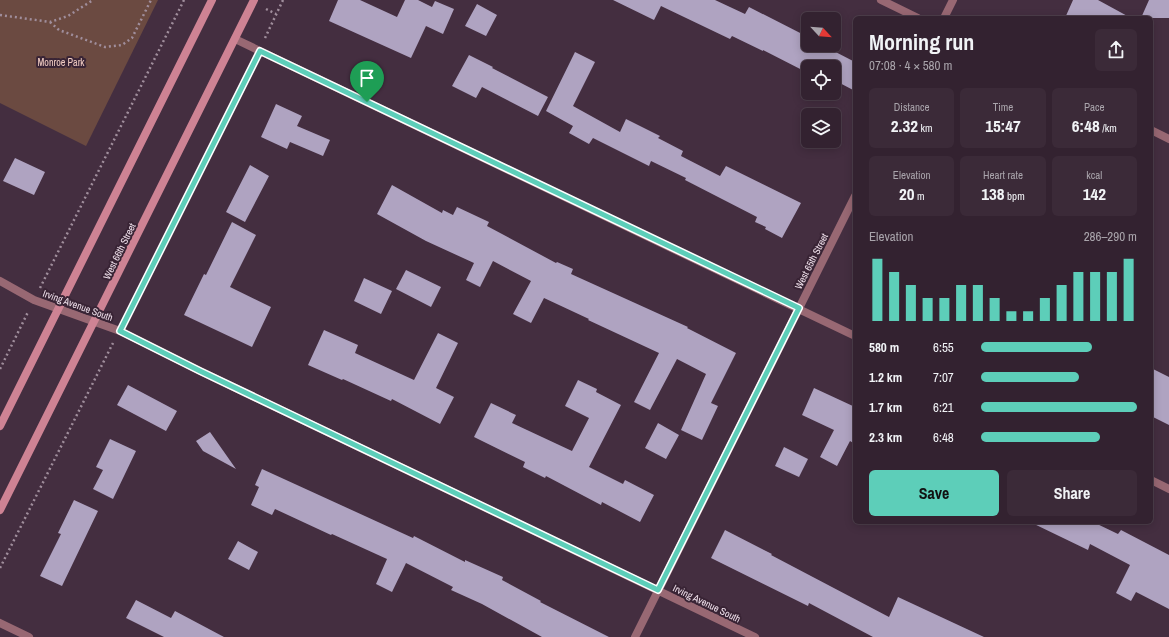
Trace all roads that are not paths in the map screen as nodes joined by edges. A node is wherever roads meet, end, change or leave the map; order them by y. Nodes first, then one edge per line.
1 (212, 0) edge
2 (254, 0) edge
3 (881, 0) edge
4 (952, 0) edge
5 (914, 16) edge
6 (945, 16) edge
7 (235, 39) junction
8 (1153, 131) edge
9 (1169, 139) edge
10 (853, 200) edge
11 (0, 281) edge
12 (799, 308) junction
13 (58, 309) junction
14 (94, 322) junction
15 (853, 335) edge
16 (0, 426) edge
17 (1153, 481) edge
18 (1169, 489) edge
19 (0, 510) edge
20 (658, 590) junction
21 (0, 623) edge
22 (30, 637) edge
23 (635, 637) edge
24 (755, 637) edge

1 - 13 main road
2 - 7 main road, West 66th Street
3 - 5 street
4 - 6 street
7 - 12 street
7 - 14 main road, West 66th Street
8 - 9 street
10 - 12 street, West 65th Street
11 - 13 street, Irving Avenue South
12 - 15 street
12 - 20 street, West 65th Street
13 - 14 street, Irving Avenue South
13 - 16 main road
14 - 19 main road, West 66th Street
14 - 20 street, Irving Avenue South
17 - 18 street
20 - 23 street, West 65th Street
20 - 24 street, Irving Avenue South
21 - 22 street

